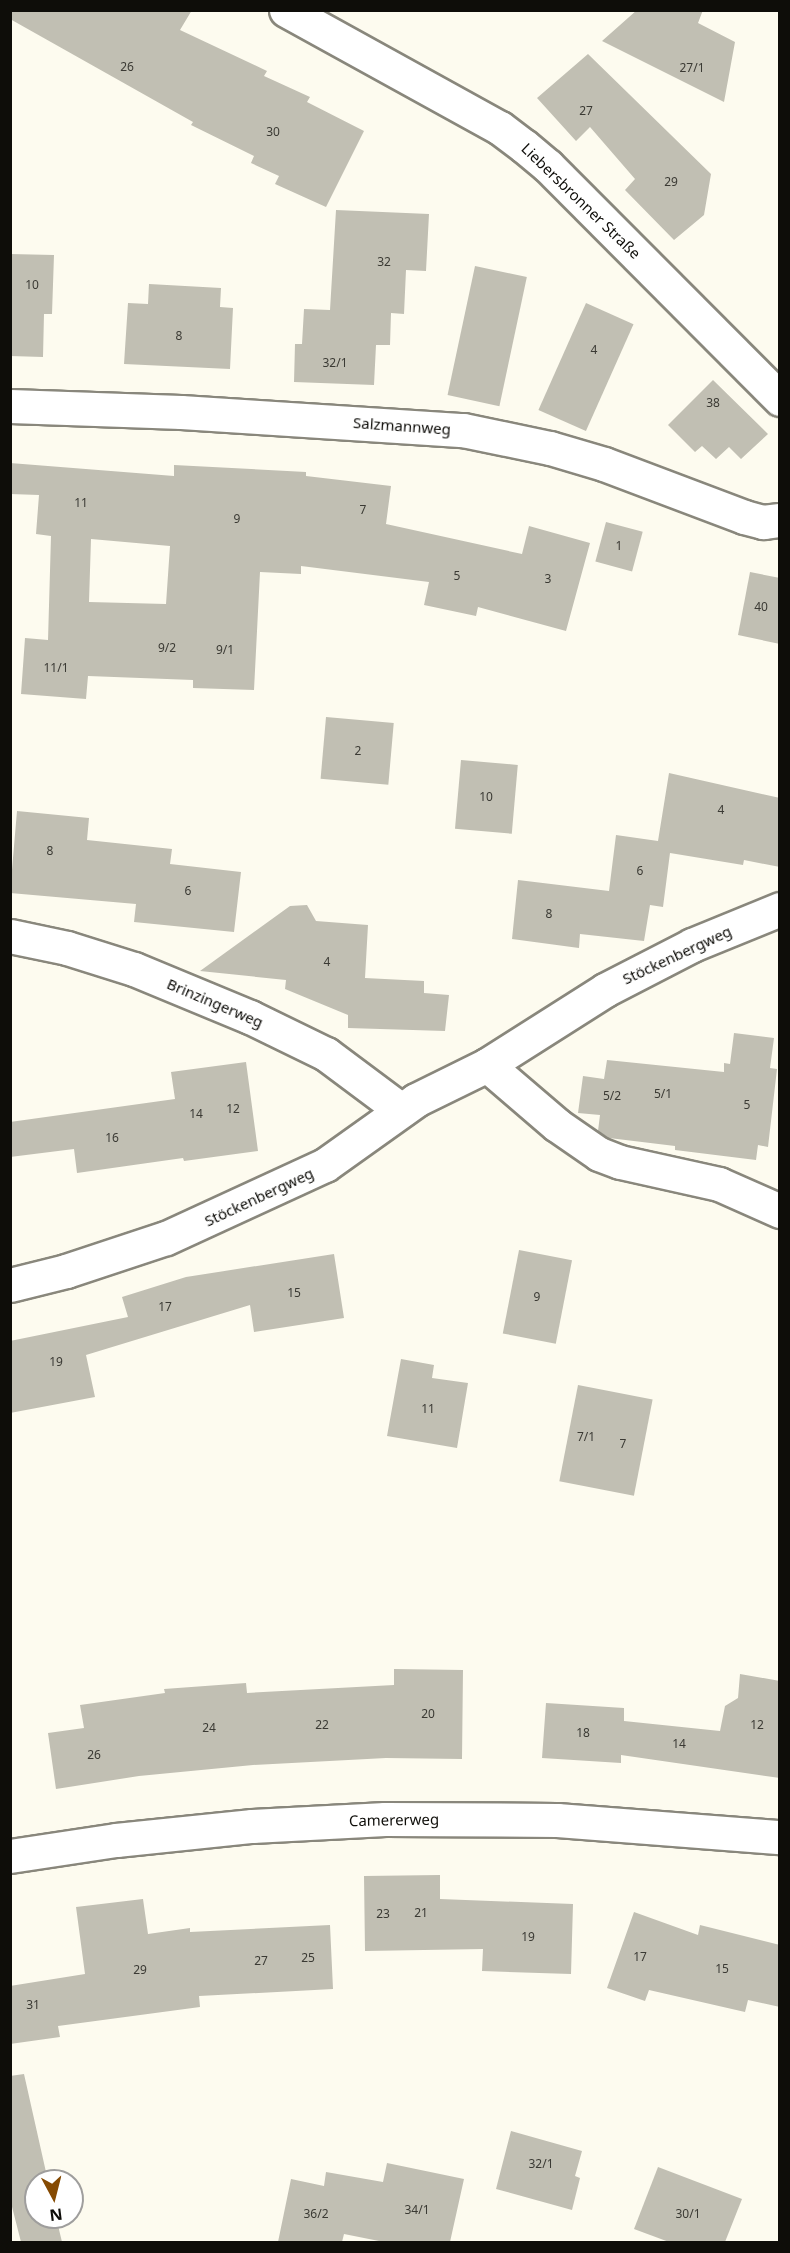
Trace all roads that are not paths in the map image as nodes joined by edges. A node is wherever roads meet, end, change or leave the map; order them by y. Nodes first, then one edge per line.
1 (286, 10) edge
2 (780, 399) edge
3 (10, 406) edge
4 (780, 520) edge
5 (780, 909) edge
6 (10, 936) edge
7 (487, 1065) junction
8 (401, 1110) junction
9 (780, 1211) edge
10 (10, 1285) edge
11 (780, 1837) edge
12 (10, 1856) edge

1 - 2 street, Liebersbronner Straße
3 - 4 street, Salzmannweg
5 - 7 street, Stöckenbergweg
6 - 8 street, Brinzingerweg
7 - 8 street, Stöckenbergweg
7 - 9 street
8 - 10 street, Stöckenbergweg
11 - 12 street, Camererweg

